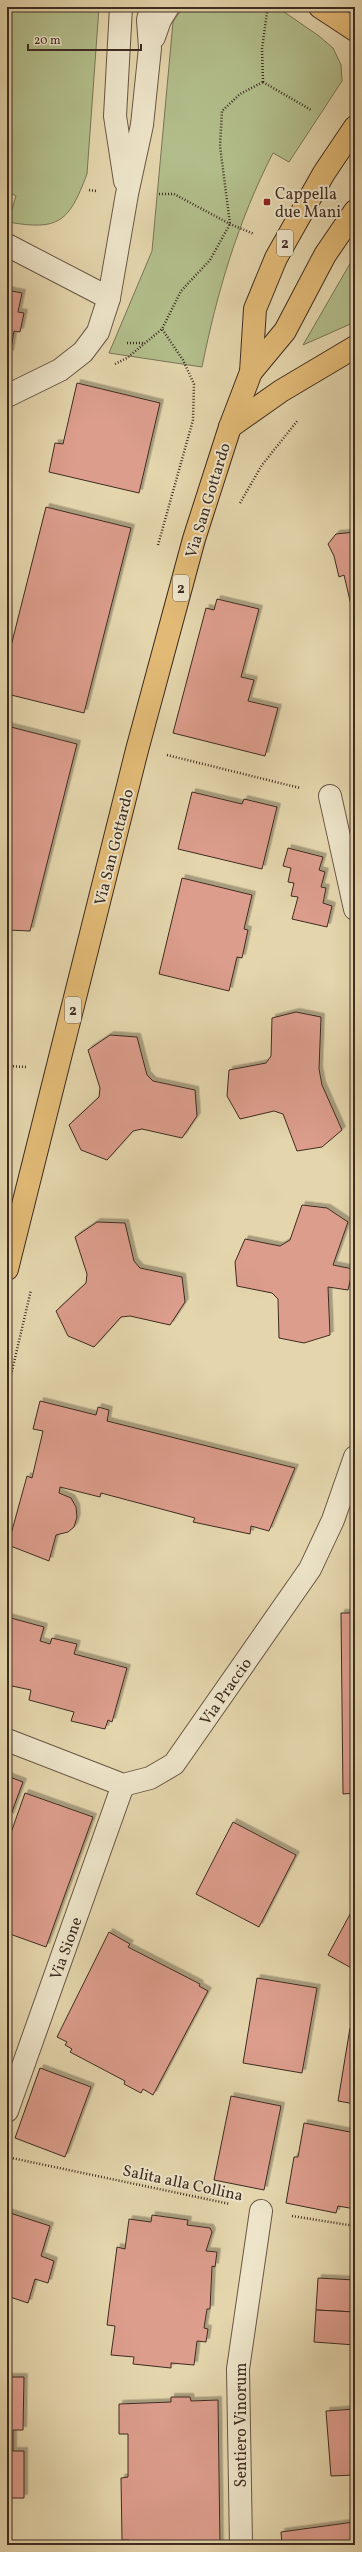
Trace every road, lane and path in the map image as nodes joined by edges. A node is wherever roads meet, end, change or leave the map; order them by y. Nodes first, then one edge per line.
1 (121, 7) edge
2 (151, 7) edge
3 (168, 7) edge
4 (320, 7) edge
5 (267, 12) dead end
6 (355, 30) edge
7 (150, 48) junction
8 (263, 82) junction
9 (311, 110) dead end
10 (355, 127) edge
11 (127, 194) junction
12 (355, 211) edge
13 (230, 224) junction
14 (254, 235) dead end
15 (7, 245) edge
16 (109, 298) junction
17 (145, 343) dead end
18 (355, 347) edge
19 (251, 372) junction
20 (7, 396) edge
21 (304, 414) dead end
22 (230, 427) junction
23 (238, 506) dead end
24 (173, 757) dead end
25 (330, 796) joint
26 (355, 909) edge
27 (7, 1269) edge
28 (355, 1457) edge
29 (7, 1740) edge
30 (123, 1785) junction
31 (7, 2111) edge
32 (7, 2157) edge
33 (261, 2211) junction
34 (355, 2226) edge
35 (241, 2545) edge

1 - 11 street
2 - 7 street
3 - 7 street
4 - 6 main road
5 - 8 path
7 - 11 street
8 - 9 path
8 - 13 path
10 - 19 main road, Via San Gottardo / 2
11 - 13 path
11 - 16 street
12 - 19 main road, Via San Gottardo / 2
13 - 14 path
13 - 17 path
15 - 16 street
16 - 20 street
18 - 22 main road, Via San Gottardo
19 - 22 main road, Via San Gottardo / 2
21 - 23 path
22 - 27 main road, Via San Gottardo / 2
24 - 25 path
25 - 26 street
28 - 30 street, Via Praccio
29 - 30 street
30 - 31 street, Via Sione
32 - 33 path, Salita alla Collina
33 - 34 path, Salita alla Collina
33 - 35 street, Sentiero Vinorum

